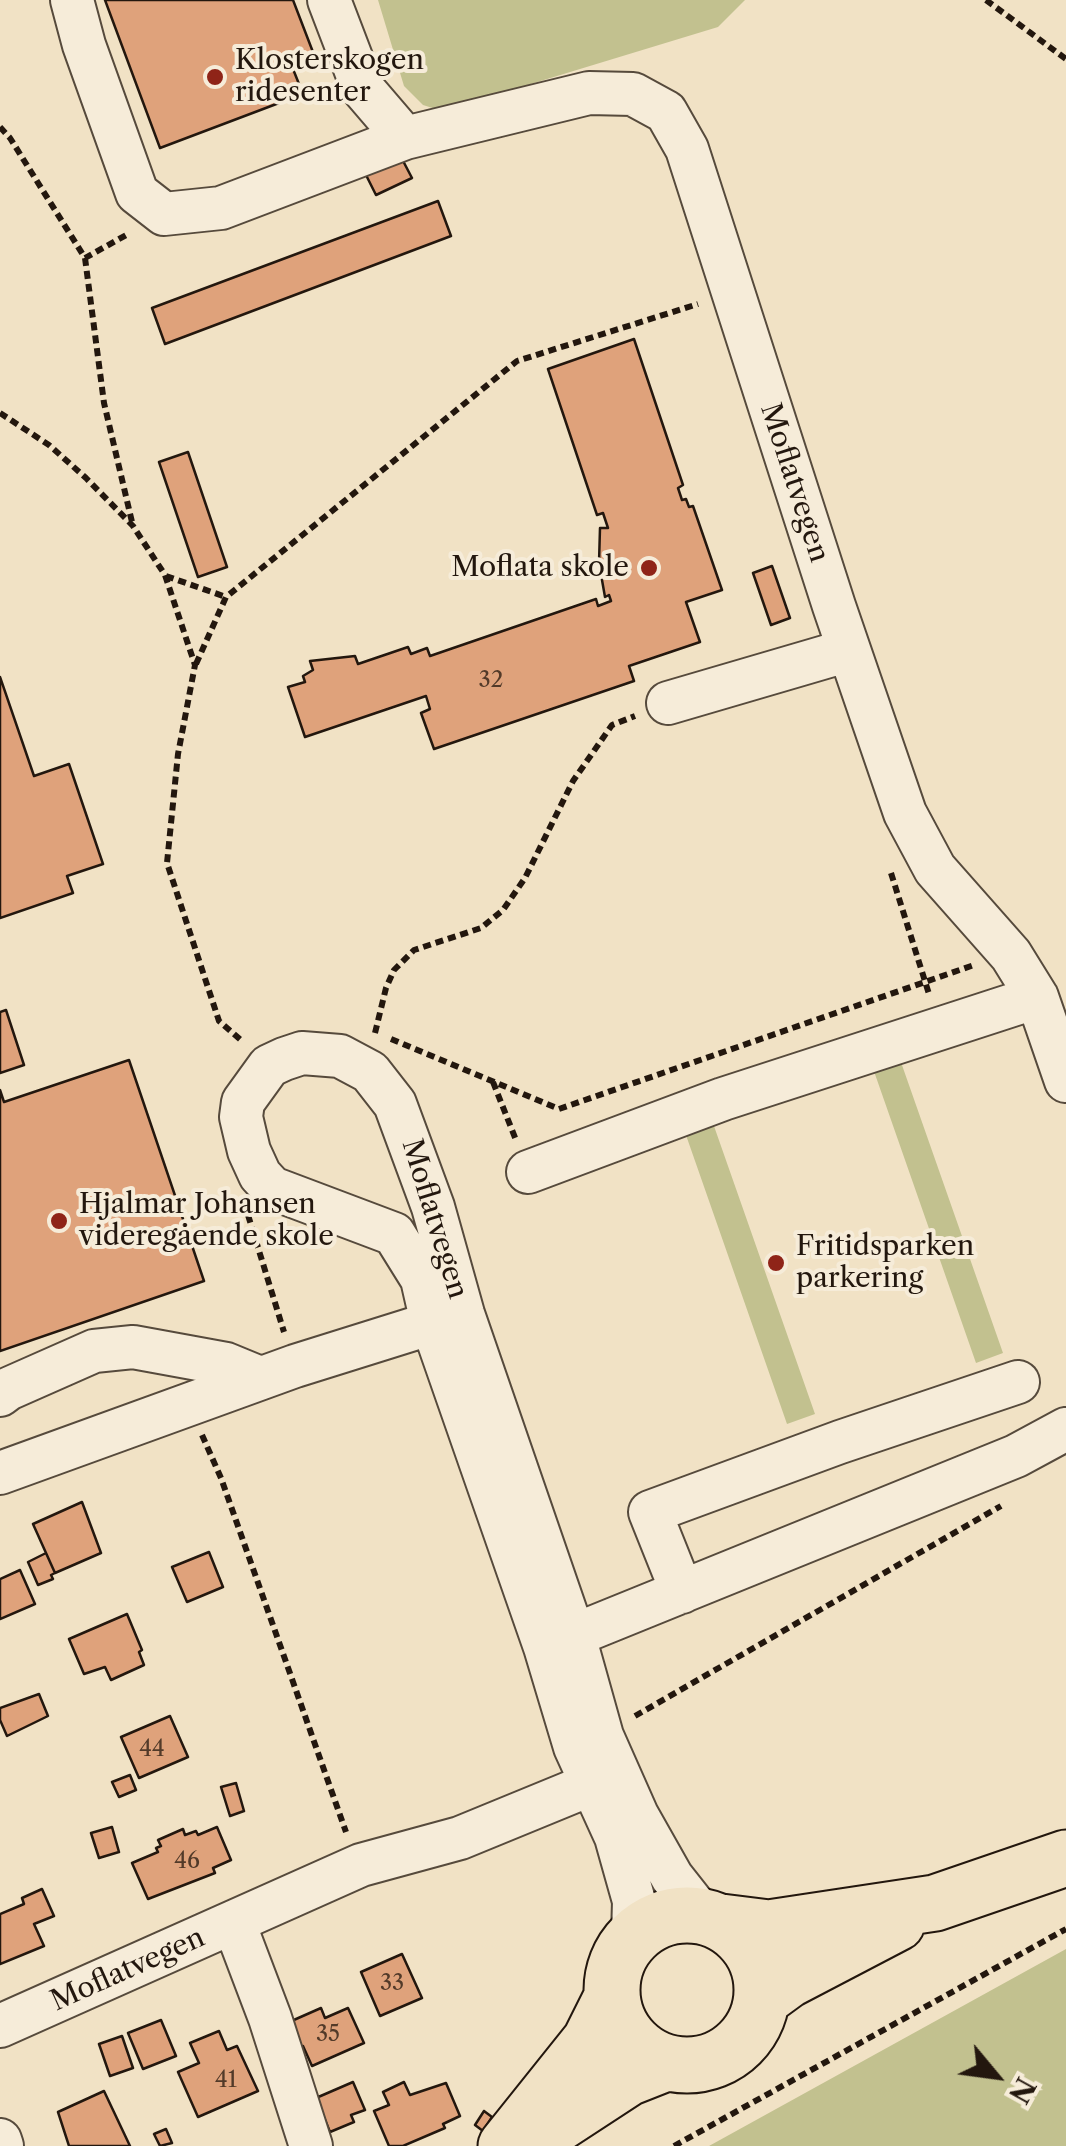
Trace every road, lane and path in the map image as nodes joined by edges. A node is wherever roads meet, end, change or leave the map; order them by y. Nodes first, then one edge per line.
1 (72, 0) edge
2 (330, 0) edge
3 (986, 0) edge
4 (1066, 59) edge
5 (0, 128) edge
6 (405, 138) junction
7 (164, 214) junction
8 (85, 258) junction
9 (733, 292) junction
10 (0, 413) edge
11 (133, 526) junction
12 (165, 575) junction
13 (226, 597) junction
14 (849, 650) junction
15 (195, 665) junction
16 (668, 703) joint
17 (888, 863) dead end
18 (978, 963) dead end
19 (925, 981) junction
20 (1036, 997) junction
21 (940, 1029) junction
22 (365, 1047) junction
23 (269, 1066) junction
24 (493, 1080) junction
25 (1066, 1080) edge
26 (559, 1110) junction
27 (615, 1140) junction
28 (528, 1172) joint
29 (269, 1186) junction
30 (448, 1318) junction
31 (286, 1336) dead end
32 (260, 1378) junction
33 (1018, 1382) dead end
34 (0, 1396) edge
35 (198, 1423) dead end
36 (1066, 1429) edge
37 (0, 1473) edge
38 (1014, 1498) dead end
39 (682, 1592) junction
40 (559, 1641) junction
41 (603, 1765) junction
42 (1066, 1858) edge
43 (361, 1865) junction
44 (935, 1903) junction
45 (712, 1918) junction
46 (234, 1923) junction
47 (1066, 1929) edge
48 (633, 1936) junction
49 (611, 1999) junction
50 (762, 1999) junction
51 (0, 2026) edge
52 (666, 2063) junction
53 (310, 2146) edge
54 (506, 2146) edge
55 (525, 2146) edge
56 (674, 2146) edge

1 - 7 street
2 - 6 street
3 - 4 path
5 - 8 path
6 - 7 street, Moflatvegen
6 - 9 street, Moflatvegen
7 - 8 path
8 - 11 path
9 - 13 path
9 - 14 street, Moflatvegen
10 - 11 path
11 - 12 path
12 - 13 path
12 - 15 path
13 - 15 path
14 - 16 street
14 - 20 street, Moflatvegen
15 - 23 path
16 - 22 path
17 - 19 path
18 - 19 path
19 - 21 path
19 - 26 path
20 - 21 street
20 - 25 street, Moflatvegen
21 - 27 street
22 - 23 street
22 - 24 path
22 - 30 street, Moflatvegen
23 - 29 street
24 - 26 path
24 - 28 path
26 - 27 path
27 - 28 street
29 - 30 street, Moflatvegen
29 - 31 path
30 - 32 street, Moflatvegen
30 - 40 street, Moflatvegen
32 - 34 street
32 - 37 street, Moflatvegen
33 - 39 street
35 - 43 path
36 - 39 street
38 - 41 path
39 - 40 street
40 - 41 street, Moflatvegen
41 - 43 street, Moflatvegen
41 - 45 street, Moflatvegen
41 - 48 street, Moflatvegen
42 - 44 highway
43 - 46 street, Moflatvegen
44 - 45 highway
44 - 50 highway
45 - 48 highway
45 - 50 highway
46 - 51 street, Moflatvegen
46 - 53 street
47 - 56 path
48 - 49 highway
49 - 52 highway
49 - 54 highway
50 - 52 highway
52 - 55 highway

